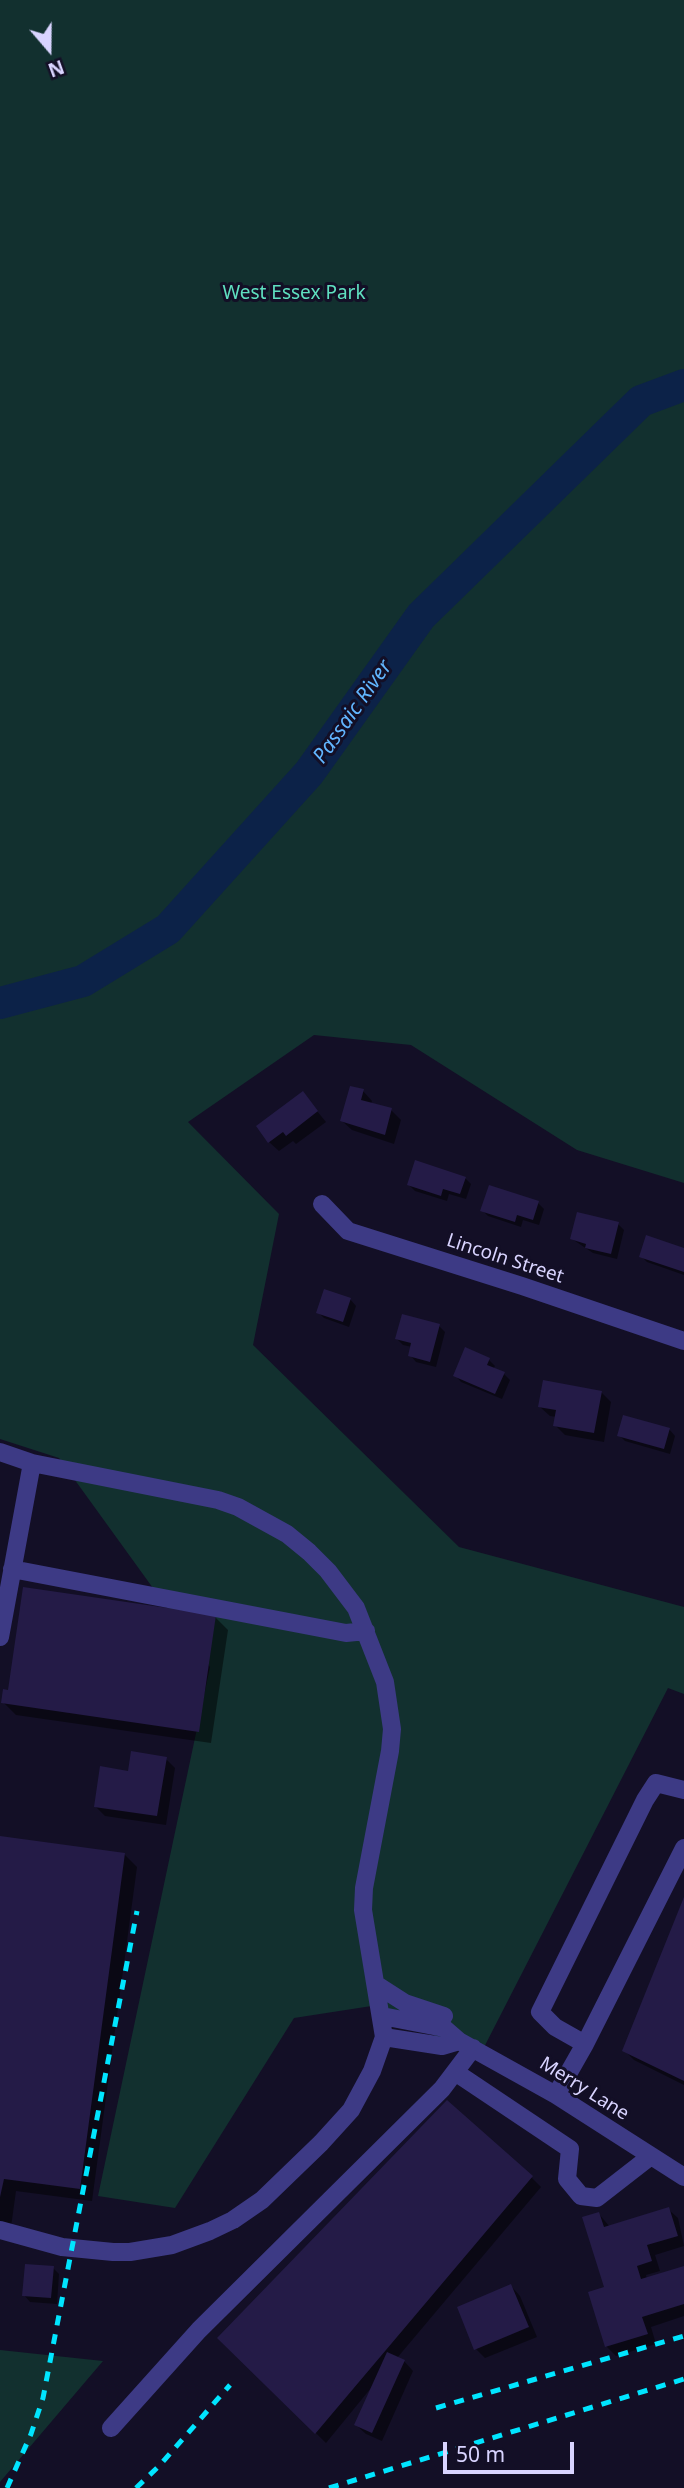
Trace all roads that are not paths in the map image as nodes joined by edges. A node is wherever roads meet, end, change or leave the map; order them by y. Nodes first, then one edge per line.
1 (322, 1204) dead end
2 (684, 1341) edge
3 (0, 1452) edge
4 (32, 1463) junction
5 (12, 1569) junction
6 (366, 1631) junction
7 (0, 1637) edge
8 (684, 1790) edge
9 (684, 1848) edge
10 (377, 1985) junction
11 (382, 2016) junction
12 (384, 2038) junction
13 (585, 2044) junction
14 (466, 2045) junction
15 (455, 2072) junction
16 (556, 2095) junction
17 (651, 2156) junction
18 (684, 2177) edge
19 (0, 2230) edge
20 (111, 2428) dead end

1 - 2 street, Lincoln Street
3 - 4 street
4 - 5 street
4 - 6 street
5 - 6 street
5 - 7 street
6 - 10 street
8 - 13 street
9 - 13 street
10 - 11 street
10 - 14 street
11 - 12 street
11 - 14 street, Merry Lane
12 - 14 street
12 - 19 street
13 - 16 street
14 - 15 street
14 - 16 street, Merry Lane
15 - 17 street
15 - 20 street
16 - 17 street, Merry Lane
17 - 18 street, Merry Lane

